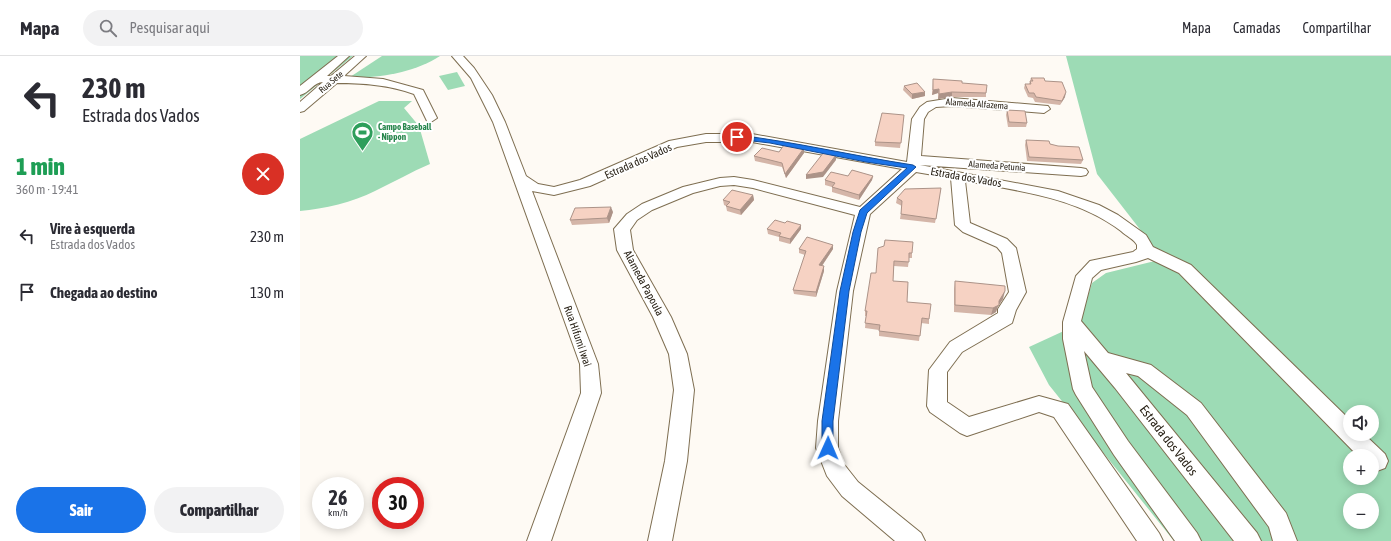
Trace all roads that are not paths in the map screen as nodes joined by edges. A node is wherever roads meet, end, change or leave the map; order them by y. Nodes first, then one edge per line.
1 (344, 56) edge
2 (361, 56) edge
3 (457, 56) edge
4 (316, 79) junction
5 (335, 79) junction
6 (300, 92) edge
7 (300, 108) edge
8 (1044, 109) dead end
9 (430, 118) dead end
10 (913, 164) junction
11 (1081, 172) dead end
12 (958, 177) junction
13 (520, 178) junction
14 (863, 212) junction
15 (1145, 250) junction
16 (1072, 322) junction
17 (1101, 359) junction
18 (1343, 427) edge
19 (1357, 441) edge
20 (1365, 449) edge
21 (539, 541) edge
22 (660, 541) edge
23 (913, 541) edge
24 (1151, 541) edge
25 (1189, 541) edge
26 (1249, 541) edge
27 (1285, 541) edge

1 - 4 street
2 - 5 street, Rua Sete
3 - 13 street, Rua Hifumi Iwai
4 - 5 street
4 - 6 street
5 - 7 street, Rua Sete
5 - 9 street
8 - 10 street, Alameda Alfazema
10 - 11 street, Alameda Petunia
10 - 12 street, Estrada dos Vados
10 - 13 street, Estrada dos Vados
10 - 14 street
12 - 15 street, Estrada dos Vados
12 - 24 street
13 - 21 street, Rua Hifumi Iwai
14 - 22 street, Alameda Papoula
14 - 23 street
15 - 16 street
15 - 18 street
16 - 17 street, Estrada dos Vados
16 - 25 street
17 - 26 street, Estrada dos Vados
17 - 27 street
19 - 20 street

